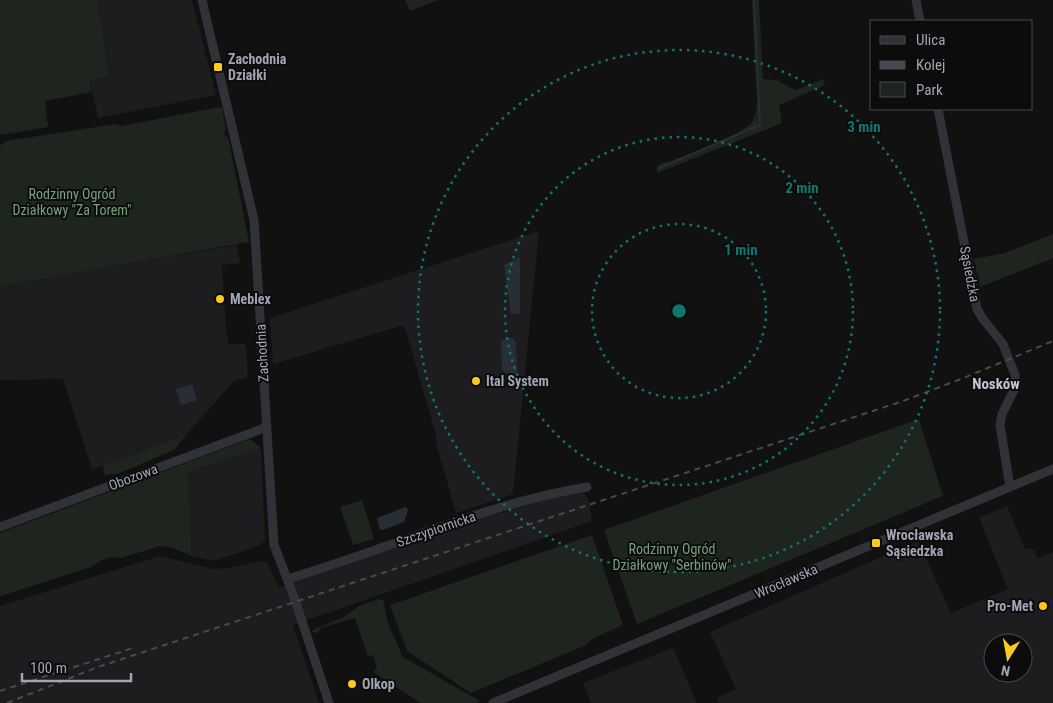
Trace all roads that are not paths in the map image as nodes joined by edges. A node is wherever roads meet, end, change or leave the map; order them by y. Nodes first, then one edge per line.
1 (202, 0) edge
2 (916, 0) edge
3 (920, 20) edge
4 (938, 110) edge
5 (267, 427) junction
6 (1053, 469) edge
7 (1010, 487) junction
8 (587, 488) dead end
9 (0, 527) edge
10 (287, 579) junction
11 (520, 693) junction
12 (329, 703) edge
13 (493, 703) edge
14 (502, 703) edge

1 - 5 street, Zachodnia
2 - 3 street
4 - 7 street, Sąsiedzka
5 - 9 street, Obozowa
5 - 10 street, Zachodnia
6 - 7 street, Wrocławska
7 - 11 street, Wrocławska
8 - 10 street, Szczypiornicka
10 - 12 street, Zachodnia
11 - 13 street, Wrocławska
11 - 14 street, Wrocławska

